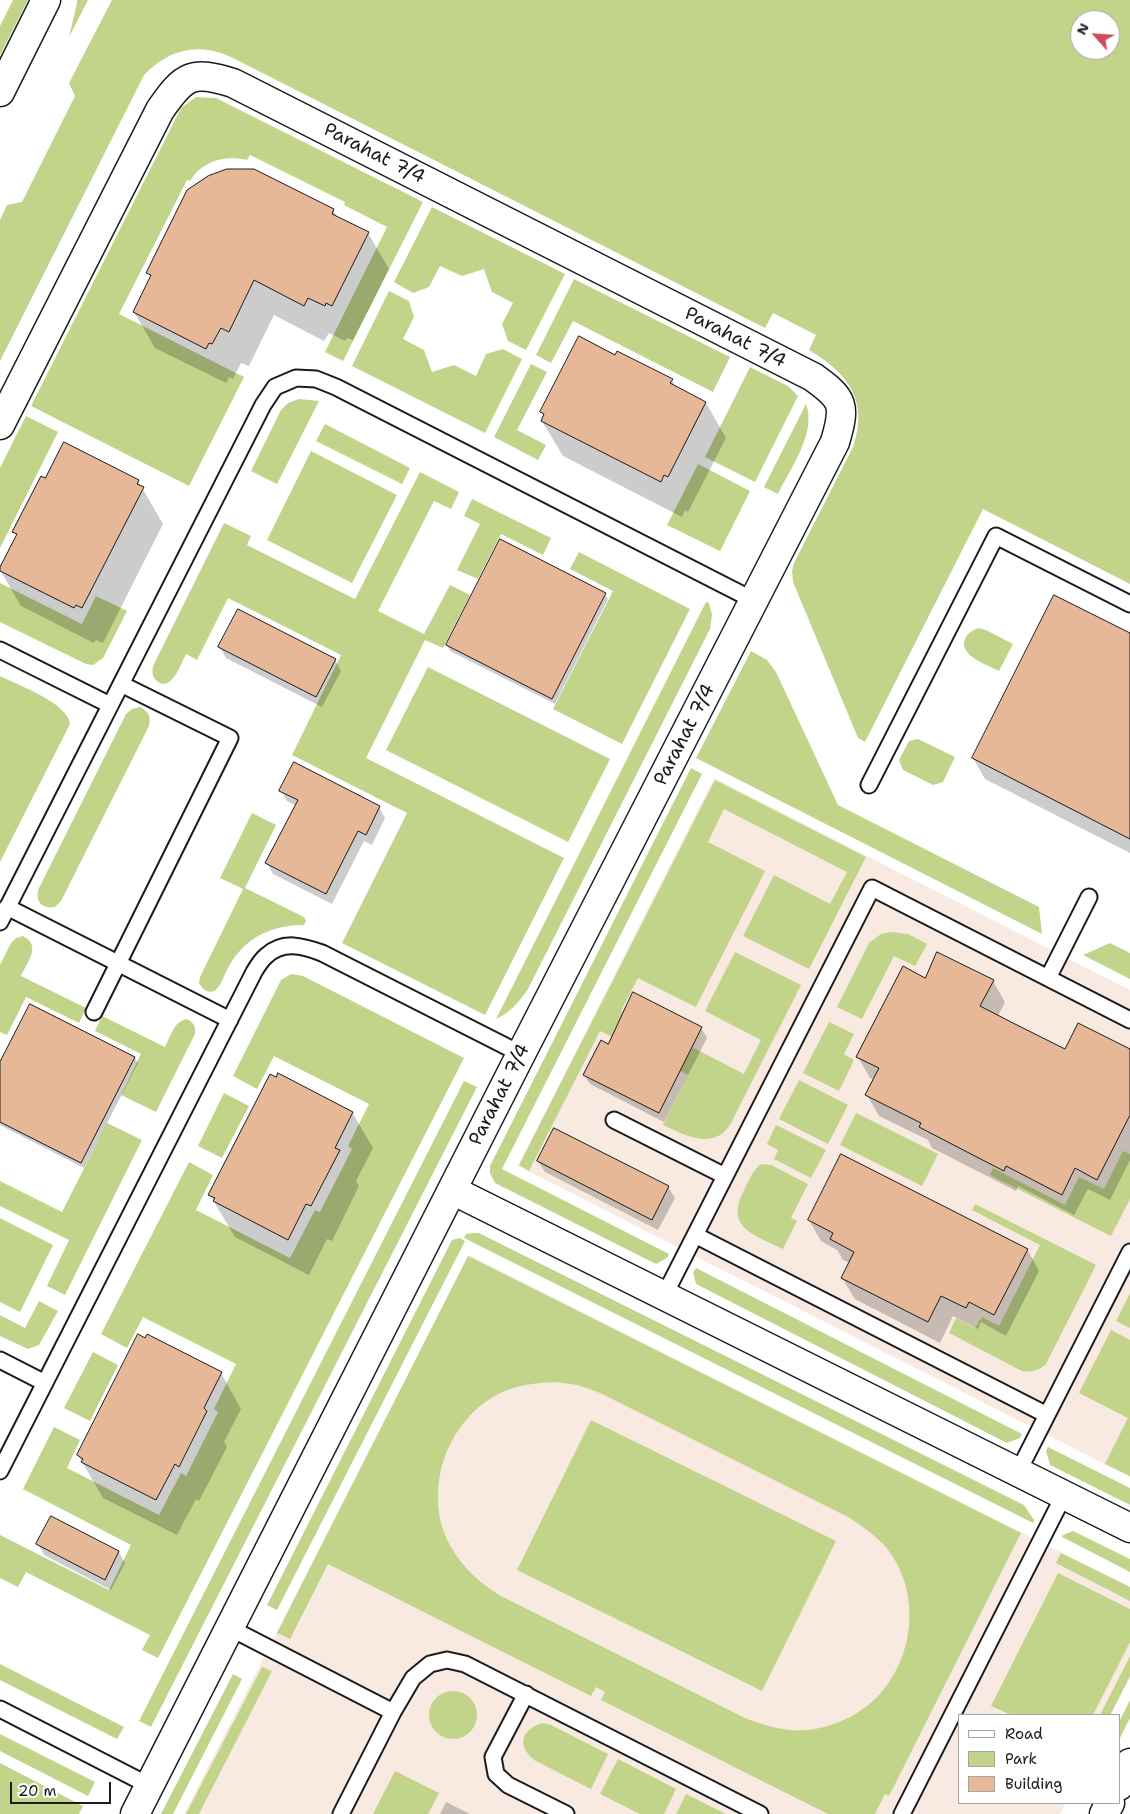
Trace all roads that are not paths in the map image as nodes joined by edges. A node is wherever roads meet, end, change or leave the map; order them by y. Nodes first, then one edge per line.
1 (46, 0) edge
2 (0, 92) edge
3 (0, 426) edge
4 (755, 600) junction
5 (1130, 604) edge
6 (0, 650) edge
7 (121, 684) junction
8 (110, 705) junction
9 (869, 785) dead end
10 (1089, 897) dead end
11 (7, 907) junction
12 (0, 922) edge
13 (118, 964) junction
14 (1048, 978) junction
15 (94, 1012) dead end
16 (230, 1020) junction
17 (1130, 1020) edge
18 (521, 1054) junction
19 (614, 1120) dead end
20 (725, 1176) junction
21 (452, 1190) junction
22 (695, 1235) junction
23 (1130, 1252) edge
24 (664, 1296) junction
25 (0, 1360) edge
26 (45, 1383) junction
27 (1047, 1415) junction
28 (0, 1471) edge
29 (1018, 1472) junction
30 (1064, 1495) junction
31 (1130, 1528) edge
32 (230, 1628) junction
33 (526, 1694) junction
34 (0, 1709) edge
35 (393, 1712) junction
36 (1130, 1763) edge
37 (1120, 1784) edge
38 (150, 1786) junction
39 (135, 1814) edge
40 (341, 1814) edge
41 (566, 1814) edge
42 (760, 1814) edge
43 (902, 1814) edge

1 - 2 street
3 - 4 street, Parahat 7/4
4 - 7 lane
4 - 18 street, Parahat 7/4
5 - 9 lane
6 - 8 lane
7 - 8 lane
7 - 13 lane
8 - 11 lane
10 - 14 lane
11 - 12 lane
11 - 13 lane
13 - 15 lane
13 - 16 lane
14 - 17 lane
14 - 20 lane
16 - 18 lane
16 - 26 lane
18 - 21 street, Parahat 7/4
19 - 20 lane
20 - 22 lane
21 - 24 street
21 - 32 street, Parahat 7/4
22 - 24 lane
22 - 27 lane
23 - 27 lane
24 - 29 street
25 - 26 lane
26 - 28 lane
27 - 29 lane
29 - 30 street
30 - 31 street
30 - 43 lane
32 - 35 lane
32 - 38 street, Parahat 7/4
33 - 35 lane
33 - 41 lane
33 - 42 lane
34 - 38 lane
35 - 40 lane
36 - 37 street
38 - 39 street, Parahat 7/4

